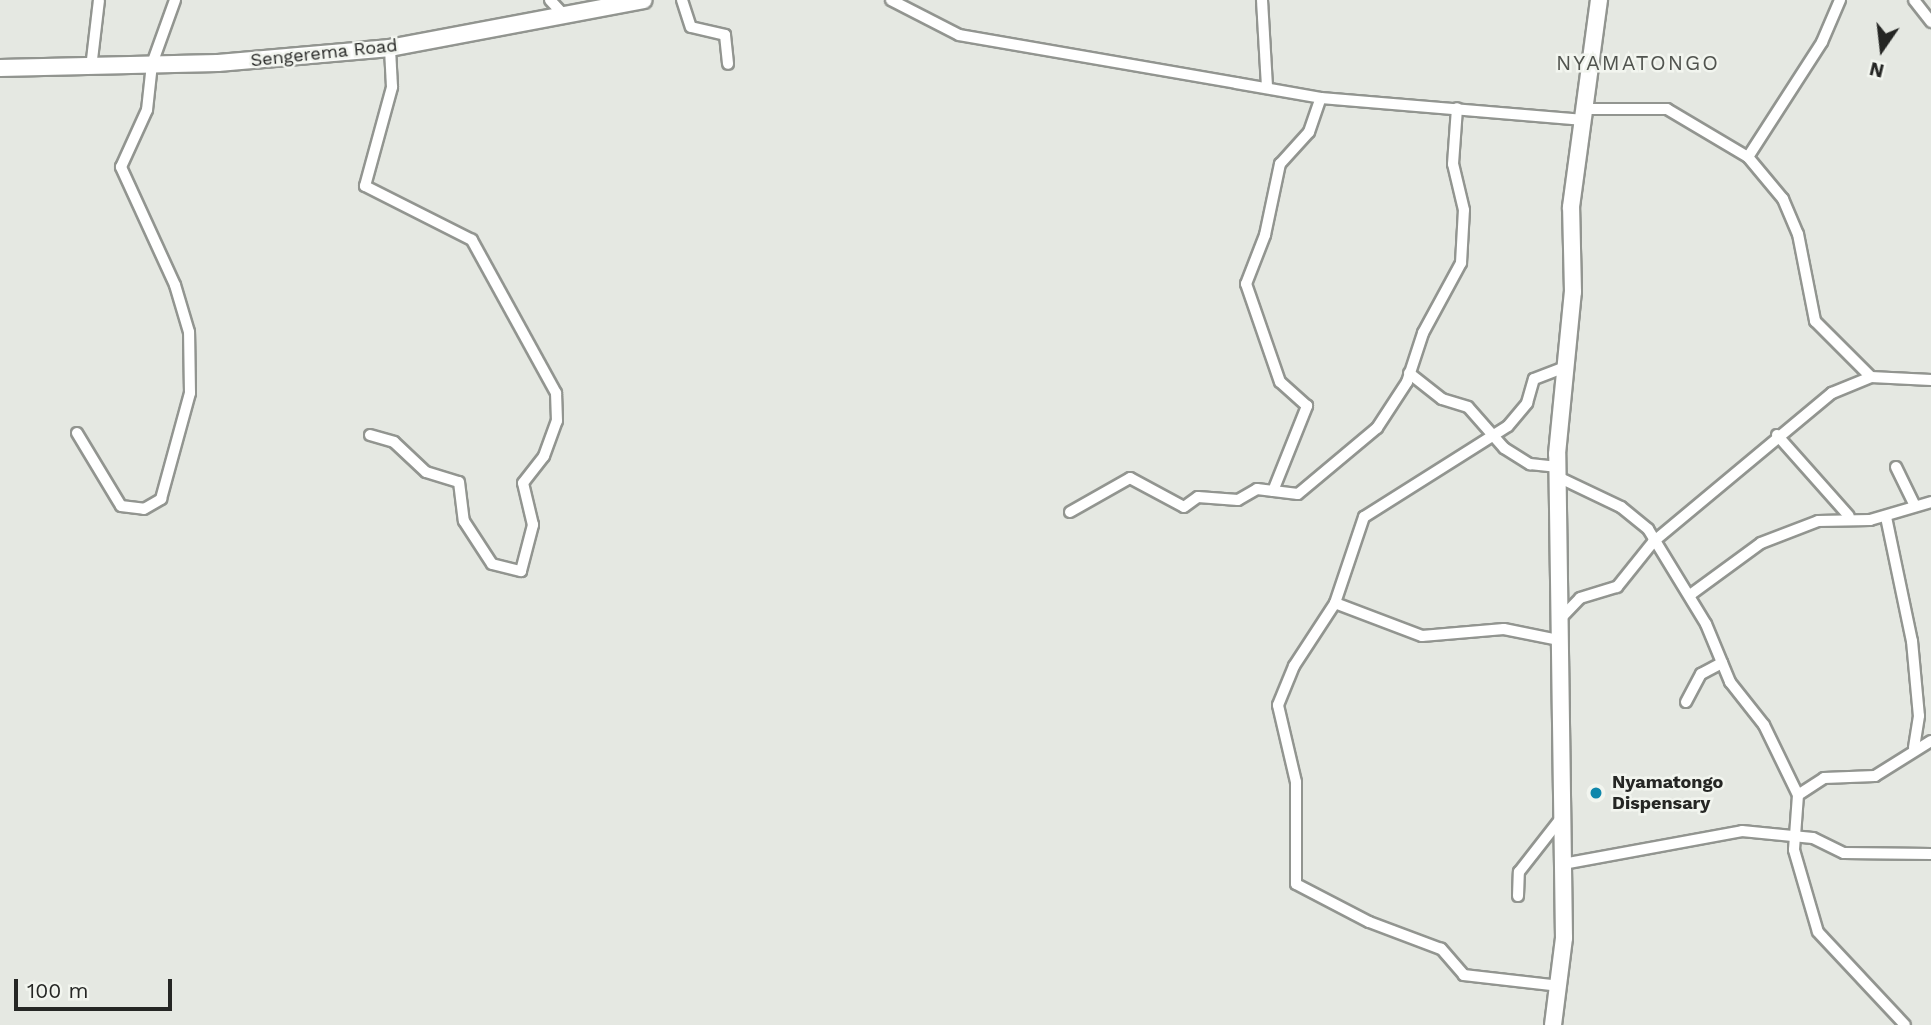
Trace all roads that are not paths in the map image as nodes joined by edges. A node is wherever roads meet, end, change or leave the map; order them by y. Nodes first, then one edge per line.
1 (99, 0) edge
2 (175, 0) edge
3 (550, 0) edge
4 (643, 0) edge
5 (682, 0) edge
6 (891, 0) edge
7 (1262, 0) edge
8 (1599, 0) edge
9 (1840, 0) edge
10 (1914, 0) edge
11 (565, 16) junction
12 (1931, 22) edge
13 (390, 48) junction
14 (152, 64) junction
15 (729, 64) dead end
16 (0, 68) edge
17 (90, 68) junction
18 (1266, 88) junction
19 (1321, 98) junction
20 (1457, 108) junction
21 (1582, 115) junction
22 (1748, 157) junction
23 (1562, 368) junction
24 (1409, 373) junction
25 (1871, 377) junction
26 (1931, 380) edge
27 (77, 433) dead end
28 (370, 435) dead end
29 (1777, 435) junction
30 (1492, 438) junction
31 (1896, 467) dead end
32 (1558, 472) junction
33 (1273, 491) junction
34 (1931, 502) edge
35 (1915, 506) junction
36 (1070, 512) dead end
37 (1849, 516) junction
38 (1886, 517) junction
39 (1653, 542) junction
40 (1690, 595) junction
41 (1335, 603) junction
42 (1560, 619) junction
43 (1558, 640) junction
44 (1721, 663) junction
45 (1686, 702) dead end
46 (1931, 741) edge
47 (1914, 748) junction
48 (1798, 795) junction
49 (1564, 813) junction
50 (1795, 836) junction
51 (1931, 854) edge
52 (1563, 864) junction
53 (1518, 896) dead end
54 (1560, 986) junction
55 (1553, 1025) edge
56 (1905, 1025) edge

1 - 17 street
2 - 14 street
3 - 11 street
4 - 11 street, Sengerema Road
5 - 15 street
6 - 18 street
7 - 18 street
8 - 21 street
9 - 22 street
10 - 12 street
11 - 13 street, Sengerema Road
13 - 14 street, Sengerema Road
13 - 28 street
14 - 17 street, Sengerema Road
14 - 27 street
16 - 17 street, Sengerema Road
18 - 19 street
19 - 20 street
19 - 33 street
20 - 21 street
20 - 24 street
21 - 22 street
21 - 23 street
22 - 25 street
23 - 30 street
23 - 32 street
24 - 30 street
24 - 33 street
25 - 26 street
25 - 29 street
29 - 37 street
29 - 39 street
30 - 32 street
30 - 41 street
31 - 35 street
32 - 39 street
32 - 42 street
33 - 36 street
34 - 35 street
35 - 38 street
37 - 38 street
37 - 40 street
38 - 47 street
39 - 40 street
39 - 42 street
40 - 44 street
41 - 43 street
41 - 54 street
42 - 43 street
43 - 49 street
44 - 45 street
44 - 48 street
46 - 47 street
47 - 48 street
48 - 50 street
49 - 52 street
49 - 53 street
50 - 51 street
50 - 52 street
50 - 56 street
52 - 54 street
54 - 55 street

